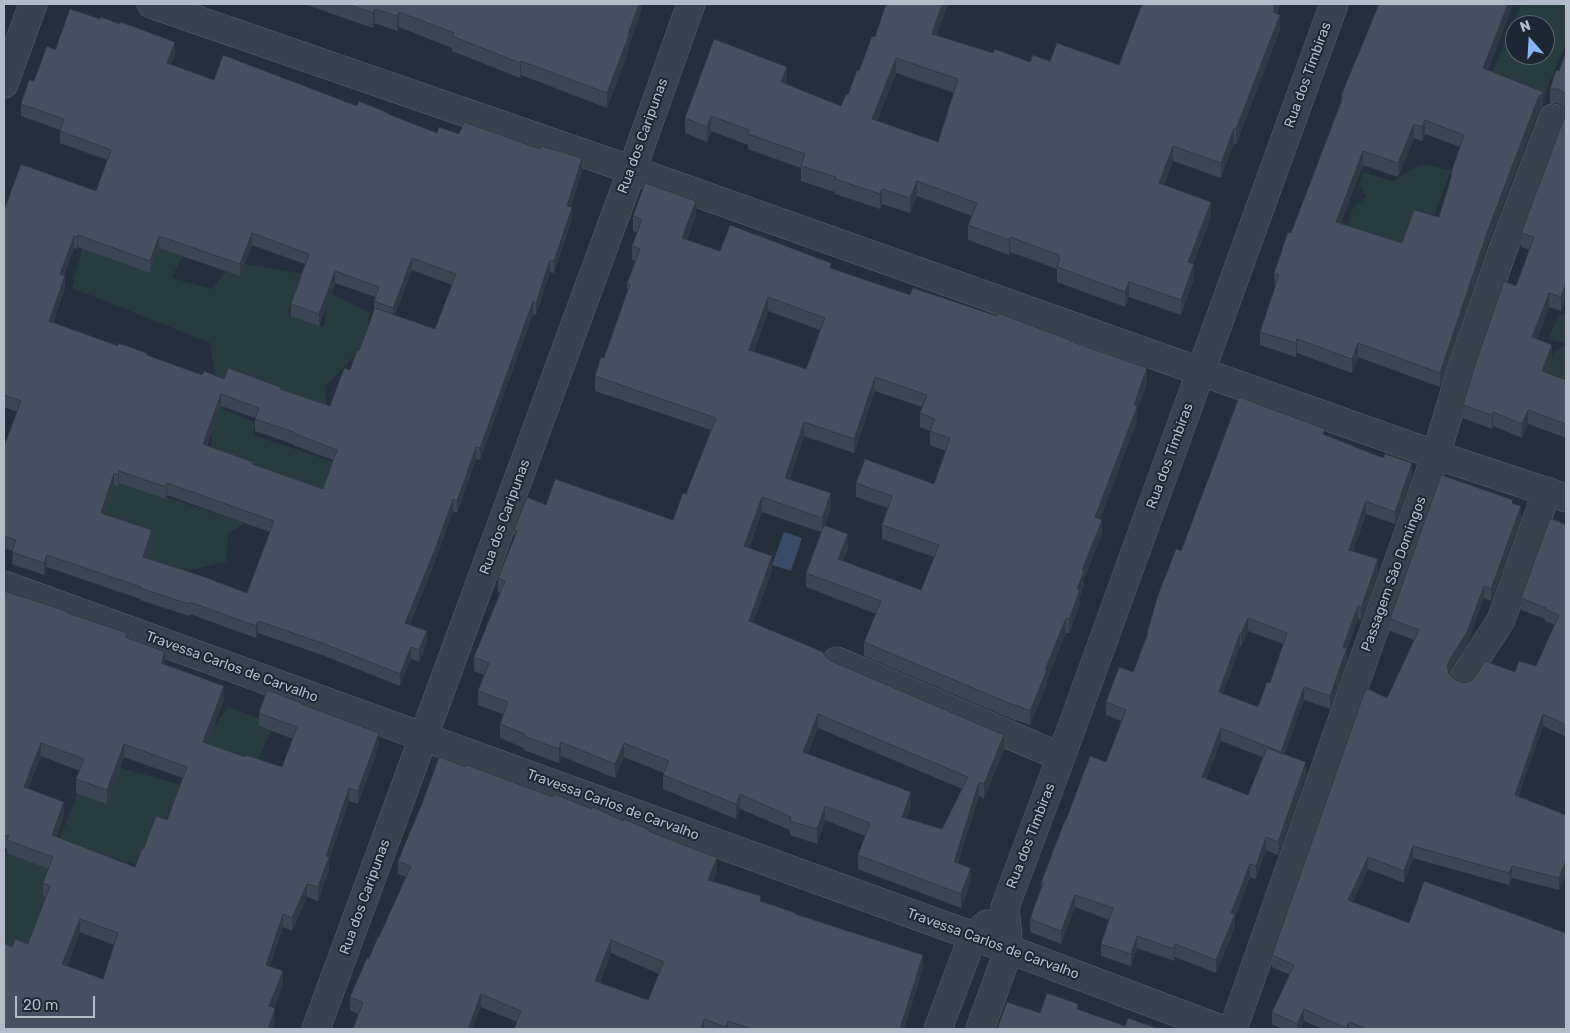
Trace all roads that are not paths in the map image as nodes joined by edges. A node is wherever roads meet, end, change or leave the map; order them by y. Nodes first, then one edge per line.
1 (33, 4) edge
2 (151, 4) edge
3 (691, 4) edge
4 (1334, 4) edge
5 (4, 84) edge
6 (1553, 118) dead end
7 (632, 170) junction
8 (1201, 371) junction
9 (1436, 455) junction
10 (1560, 491) edge
11 (4, 585) edge
12 (837, 662) edge
13 (1463, 679) dead end
14 (424, 736) junction
15 (1061, 757) junction
16 (1005, 908) junction
17 (973, 936) junction
18 (1009, 950) junction
19 (316, 1029) edge
20 (938, 1029) edge
21 (980, 1029) edge
22 (1221, 1029) edge
23 (1233, 1029) edge

1 - 5 street
2 - 7 street
3 - 7 street, Rua dos Caripunas
4 - 8 street, Rua dos Timbiras
6 - 9 street, Passagem São Domingos
7 - 8 street
7 - 14 street, Rua dos Caripunas
8 - 9 street
8 - 15 street, Rua dos Timbiras
9 - 10 street
9 - 23 street, Passagem São Domingos
10 - 13 street
11 - 14 street, Travessa Carlos de Carvalho
12 - 15 street
14 - 17 street, Travessa Carlos de Carvalho
14 - 19 street, Rua dos Caripunas
15 - 16 street, Rua dos Timbiras
16 - 17 street, Rua dos Timbiras
16 - 18 street, Rua dos Timbiras
17 - 18 street, Travessa Carlos de Carvalho
17 - 20 street, Rua dos Timbiras
18 - 21 street, Rua dos Timbiras
18 - 22 street, Travessa Carlos de Carvalho

